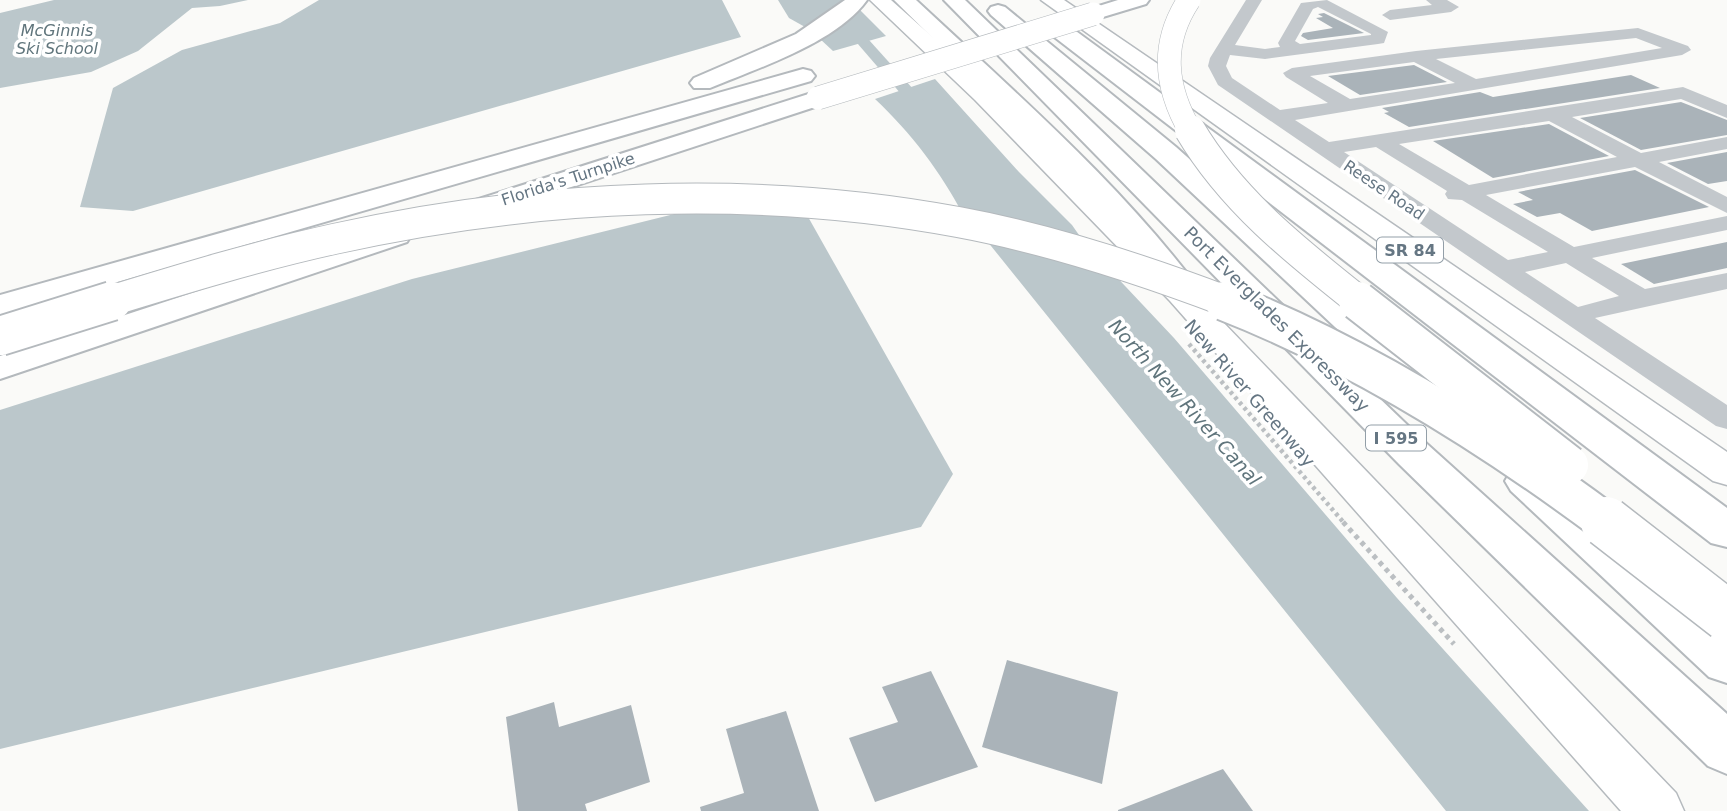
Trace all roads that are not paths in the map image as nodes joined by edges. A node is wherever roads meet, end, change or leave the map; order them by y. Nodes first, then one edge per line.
1 (857, 0) edge
2 (880, 0) edge
3 (905, 0) edge
4 (925, 0) edge
5 (954, 0) edge
6 (985, 0) edge
7 (1020, 0) edge
8 (1051, 0) edge
9 (1056, 0) edge
10 (1139, 0) edge
11 (1189, 0) edge
12 (1254, 0) edge
13 (1434, 0) edge
14 (1317, 1) edge
15 (1390, 15) dead end
16 (896, 48) dead end
17 (1224, 49) junction
18 (1467, 49) junction
19 (1297, 50) junction
20 (1416, 55) junction
21 (829, 68) dead end
22 (1530, 76) junction
23 (1474, 85) junction
24 (811, 87) junction
25 (1346, 105) junction
26 (1727, 112) edge
27 (1552, 115) junction
28 (1274, 117) junction
29 (1074, 118) junction
30 (1380, 141) junction
31 (1727, 143) edge
32 (1323, 149) junction
33 (1639, 160) junction
34 (1465, 192) junction
35 (1404, 203) junction
36 (1727, 206) edge
37 (1727, 223) edge
38 (1568, 255) junction
39 (155, 261) junction
40 (1503, 269) junction
41 (1727, 281) edge
42 (1641, 298) junction
43 (0, 306) edge
44 (1573, 316) junction
45 (1190, 324) junction
46 (0, 337) edge
47 (0, 368) edge
48 (1719, 407) edge
49 (1727, 471) edge
50 (1727, 531) edge
51 (1727, 590) edge
52 (1727, 616) edge
53 (1727, 662) edge
54 (1727, 749) edge
55 (1657, 811) edge

1 - 39 highway
2 - 45 main road
3 - 45 highway
4 - 29 highway
5 - 29 highway, Port Everglades Expressway / I 595
6 - 53 highway
7 - 50 highway
8 - 49 main road, SR 84
9 - 16 highway
10 - 24 highway, Florida's Turnpike, bridge
11 - 51 highway, bridge
12 - 17 street
13 - 15 street
14 - 19 street
14 - 19 street
17 - 19 street
17 - 28 street, Reese Road
18 - 20 street
18 - 22 street
18 - 22 street
20 - 23 street
20 - 25 street
21 - 24 highway, Florida's Turnpike
22 - 23 street
23 - 25 street
24 - 39 highway, Florida's Turnpike
24 - 47 highway, Florida's Turnpike
25 - 28 street
26 - 27 street
27 - 30 street
27 - 33 street
28 - 32 street, Reese Road
29 - 54 highway, Port Everglades Expressway / I 595
30 - 32 street
30 - 34 street
31 - 33 street
32 - 35 street, Reese Road
33 - 34 street
33 - 36 street
34 - 35 street
34 - 38 street
35 - 40 street, Reese Road
37 - 38 street
38 - 40 street
38 - 42 street
39 - 43 highway, Florida's Turnpike
40 - 44 street, Reese Road
41 - 42 street
42 - 44 street
44 - 48 street, Reese Road
45 - 55 main road
46 - 52 highway, bridge

